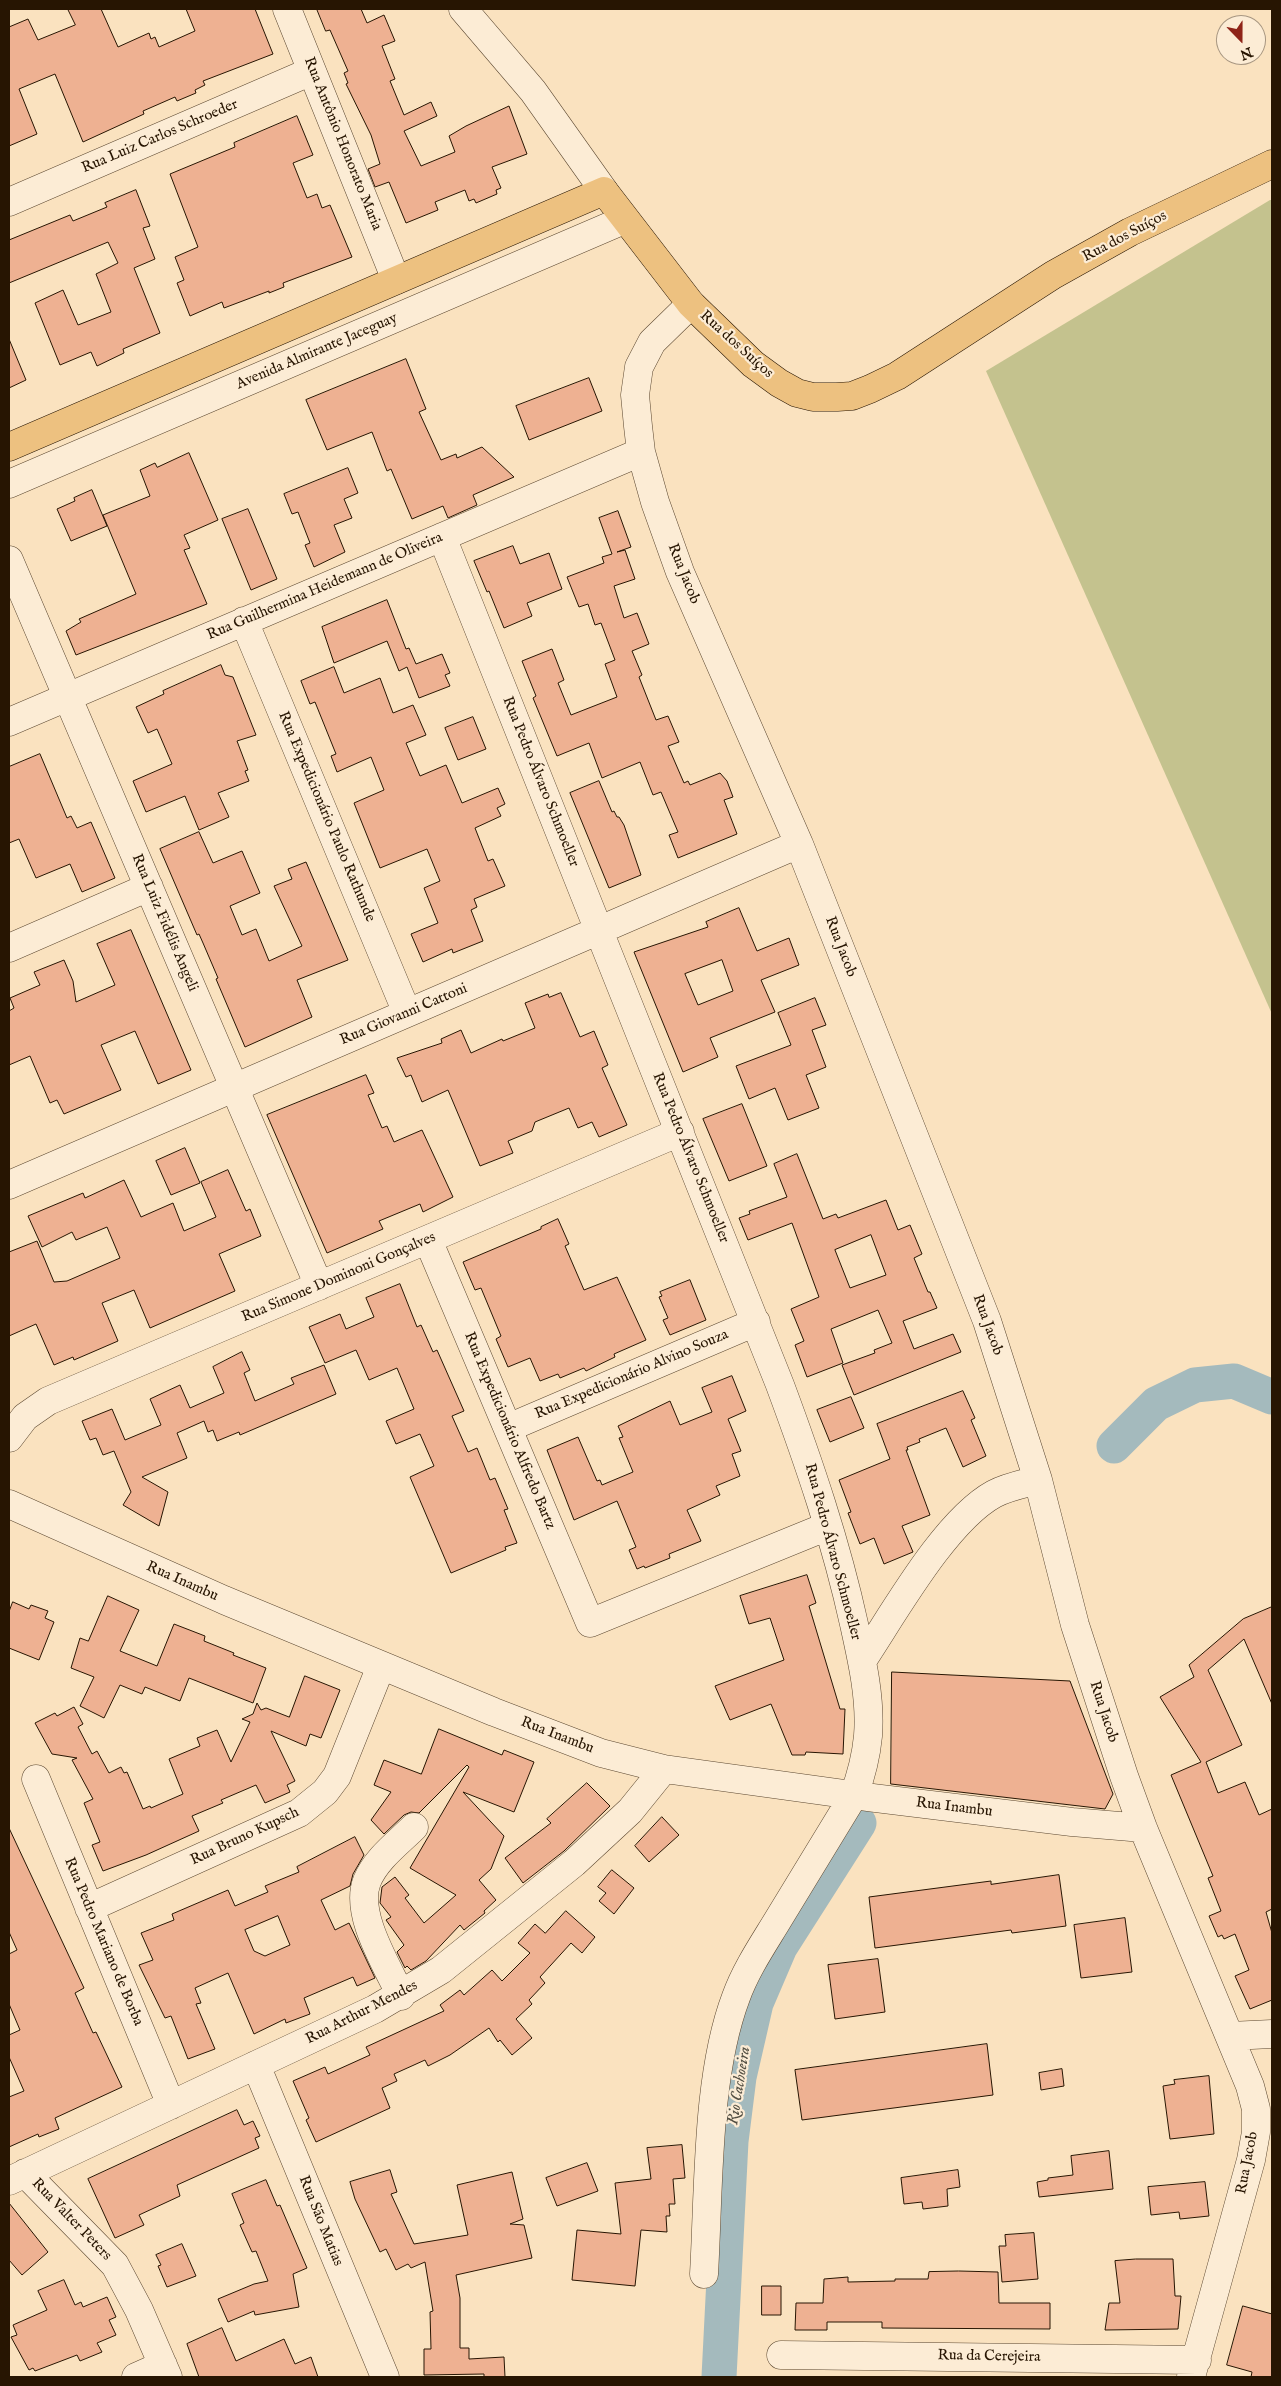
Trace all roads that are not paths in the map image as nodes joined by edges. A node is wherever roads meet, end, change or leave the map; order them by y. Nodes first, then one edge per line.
1 (287, 9) edge
2 (463, 9) edge
3 (312, 71) junction
4 (1272, 164) edge
5 (604, 191) junction
6 (9, 202) edge
7 (624, 220) junction
8 (396, 280) junction
9 (691, 304) junction
10 (9, 447) edge
11 (641, 452) junction
12 (9, 484) edge
13 (442, 536) junction
14 (9, 560) edge
15 (244, 621) junction
16 (68, 696) junction
17 (9, 722) edge
18 (799, 844) junction
19 (149, 888) junction
20 (599, 930) junction
21 (9, 948) edge
22 (407, 1013) junction
23 (235, 1088) junction
24 (680, 1132) junction
25 (9, 1186) edge
26 (428, 1240) junction
27 (319, 1286) junction
28 (756, 1322) junction
29 (508, 1428) junction
30 (9, 1438) edge
31 (1038, 1480) junction
32 (9, 1504) edge
33 (828, 1526) junction
34 (862, 1661) junction
35 (381, 1666) junction
36 (664, 1769) junction
37 (36, 1779) dead end
38 (854, 1795) junction
39 (414, 1827) dead end
40 (1143, 1828) junction
41 (89, 1908) junction
42 (400, 1996) junction
43 (1272, 2034) edge
44 (1230, 2036) junction
45 (256, 2065) junction
46 (171, 2105) junction
47 (17, 2177) edge
48 (704, 2274) dead end
49 (782, 2355) dead end
50 (1194, 2368) edge
51 (165, 2371) edge
52 (136, 2377) edge
53 (385, 2377) edge

1 - 3 street, Rua Antônio Honorato Maria
2 - 5 street, Rua dos Suíços
3 - 6 street, Rua Luiz Carlos Schroeder
3 - 8 street, Rua Antônio Honorato Maria
4 - 9 main road, Rua dos Suíços
5 - 7 main road, Rua dos Suíços
5 - 8 main road
7 - 9 main road, Rua dos Suíços
7 - 12 street, Avenida Almirante Jaceguay
8 - 10 main road
9 - 11 street, Rua Jacob
11 - 13 street, Rua Guilhermina Heidemann de Oliveira
11 - 18 street, Rua Jacob
13 - 15 street, Rua Guilhermina Heidemann de Oliveira
13 - 20 street, Rua Pedro Álvaro Schmoeller
14 - 16 street, Rua Luiz Fidélis Angeli
15 - 16 street, Rua Guilhermina Heidemann de Oliveira
15 - 22 street, Rua Expedicionário Paulo Rathunde
16 - 17 street, Rua Guilhermina Heidemann de Oliveira
16 - 19 street, Rua Luiz Fidélis Angeli
18 - 20 street, Rua Giovanni Cattoni
18 - 31 street, Rua Jacob
19 - 21 street
19 - 23 street, Rua Luiz Fidélis Angeli
20 - 22 street, Rua Giovanni Cattoni
20 - 24 street, Rua Pedro Álvaro Schmoeller
22 - 23 street, Rua Giovanni Cattoni
23 - 25 street, Rua Giovanni Cattoni
23 - 27 street, Rua Luiz Fidélis Angeli
24 - 26 street, Rua Simone Dominoni Gonçalves
24 - 28 street, Rua Pedro Álvaro Schmoeller
26 - 27 street, Rua Simone Dominoni Gonçalves
26 - 29 street, Rua Expedicionário Alfredo Bartz
27 - 30 street, Rua Simone Dominoni Gonçalves
28 - 29 street, Rua Expedicionário Alvino Souza
28 - 33 street, Rua Pedro Álvaro Schmoeller
29 - 33 street, Rua Expedicionário Alfredo Bartz
31 - 34 street
31 - 40 street, Rua Jacob
32 - 35 street, Rua Inambu
33 - 34 street, Rua Pedro Álvaro Schmoeller
34 - 38 street, Rua Pedro Álvaro Schmoeller
35 - 36 street, Rua Inambu
35 - 41 street, Rua Bruno Kupsch
36 - 38 street, Rua Inambu
36 - 42 street, Rua Arthur Mendes
37 - 41 street, Rua Pedro Mariano de Borba
38 - 40 street, Rua Inambu
38 - 48 street, Rua Pedro Álvaro Schmoeller
39 - 42 street
40 - 44 street, Rua Jacob
41 - 46 street, Rua Pedro Mariano de Borba
42 - 45 street, Rua Arthur Mendes
43 - 44 street
44 - 50 street, Rua Jacob
45 - 46 street, Rua Arthur Mendes
45 - 53 street, Rua São Matias
46 - 47 street, Rua Arthur Mendes
47 - 51 street, Rua Valter Peters
49 - 50 street, Rua da Cerejeira
51 - 52 street

